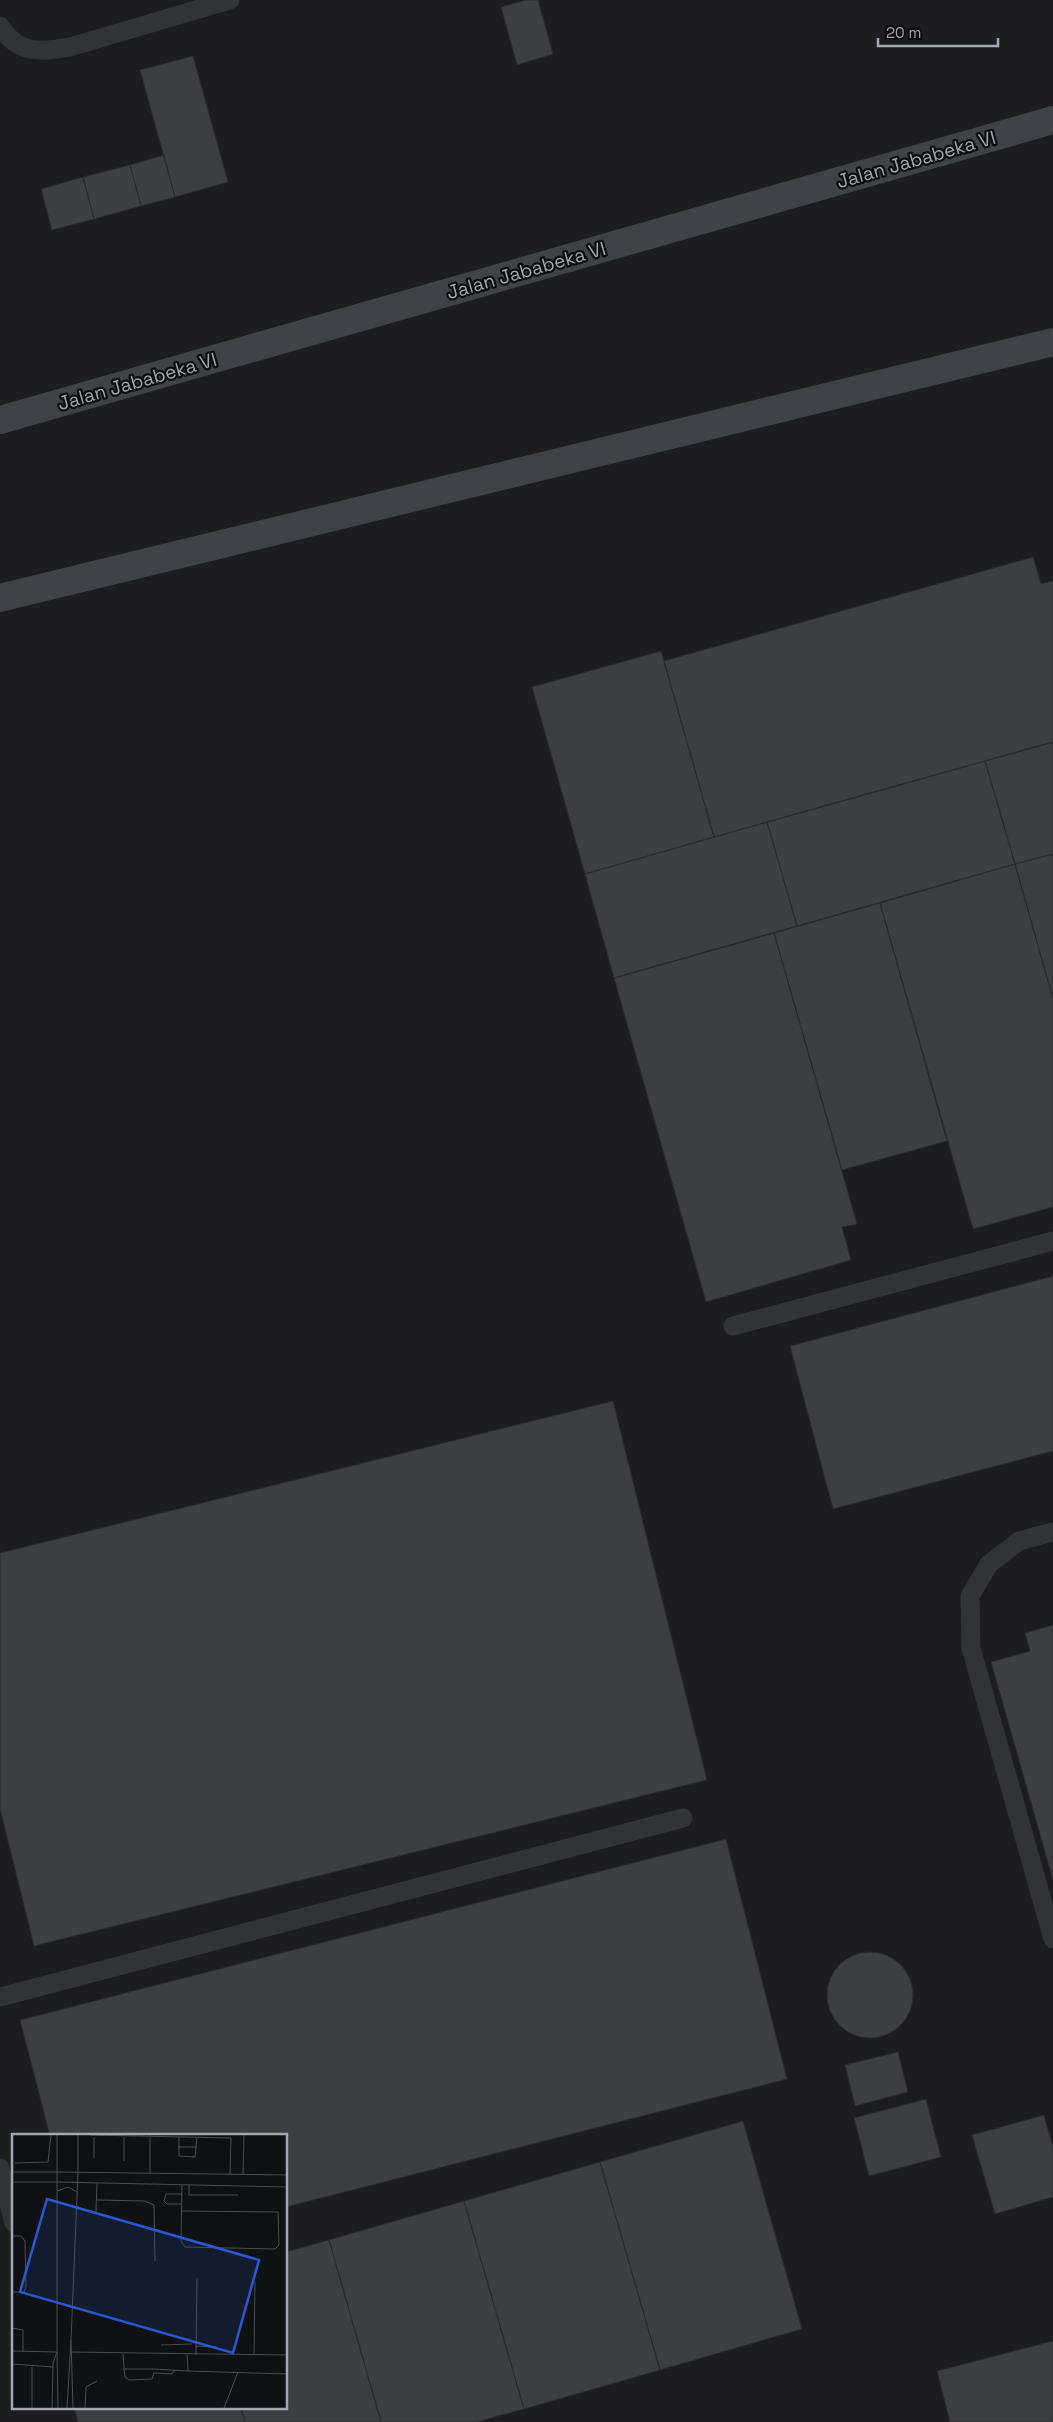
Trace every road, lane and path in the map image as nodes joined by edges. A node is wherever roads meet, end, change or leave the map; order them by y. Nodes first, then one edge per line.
1 (230, 0) edge
2 (0, 26) edge
3 (1053, 120) edge
4 (1053, 342) edge
5 (0, 420) edge
6 (0, 598) edge
7 (1053, 1240) edge
8 (733, 1326) dead end
9 (1053, 1532) edge
10 (683, 1818) dead end
11 (1053, 1939) edge
12 (0, 1997) edge
13 (0, 2168) edge
14 (12, 2215) edge

1 - 2 lane
3 - 5 main road, Jalan Jababeka VI
4 - 6 main road
7 - 8 lane
9 - 11 lane
10 - 12 lane
13 - 14 lane

